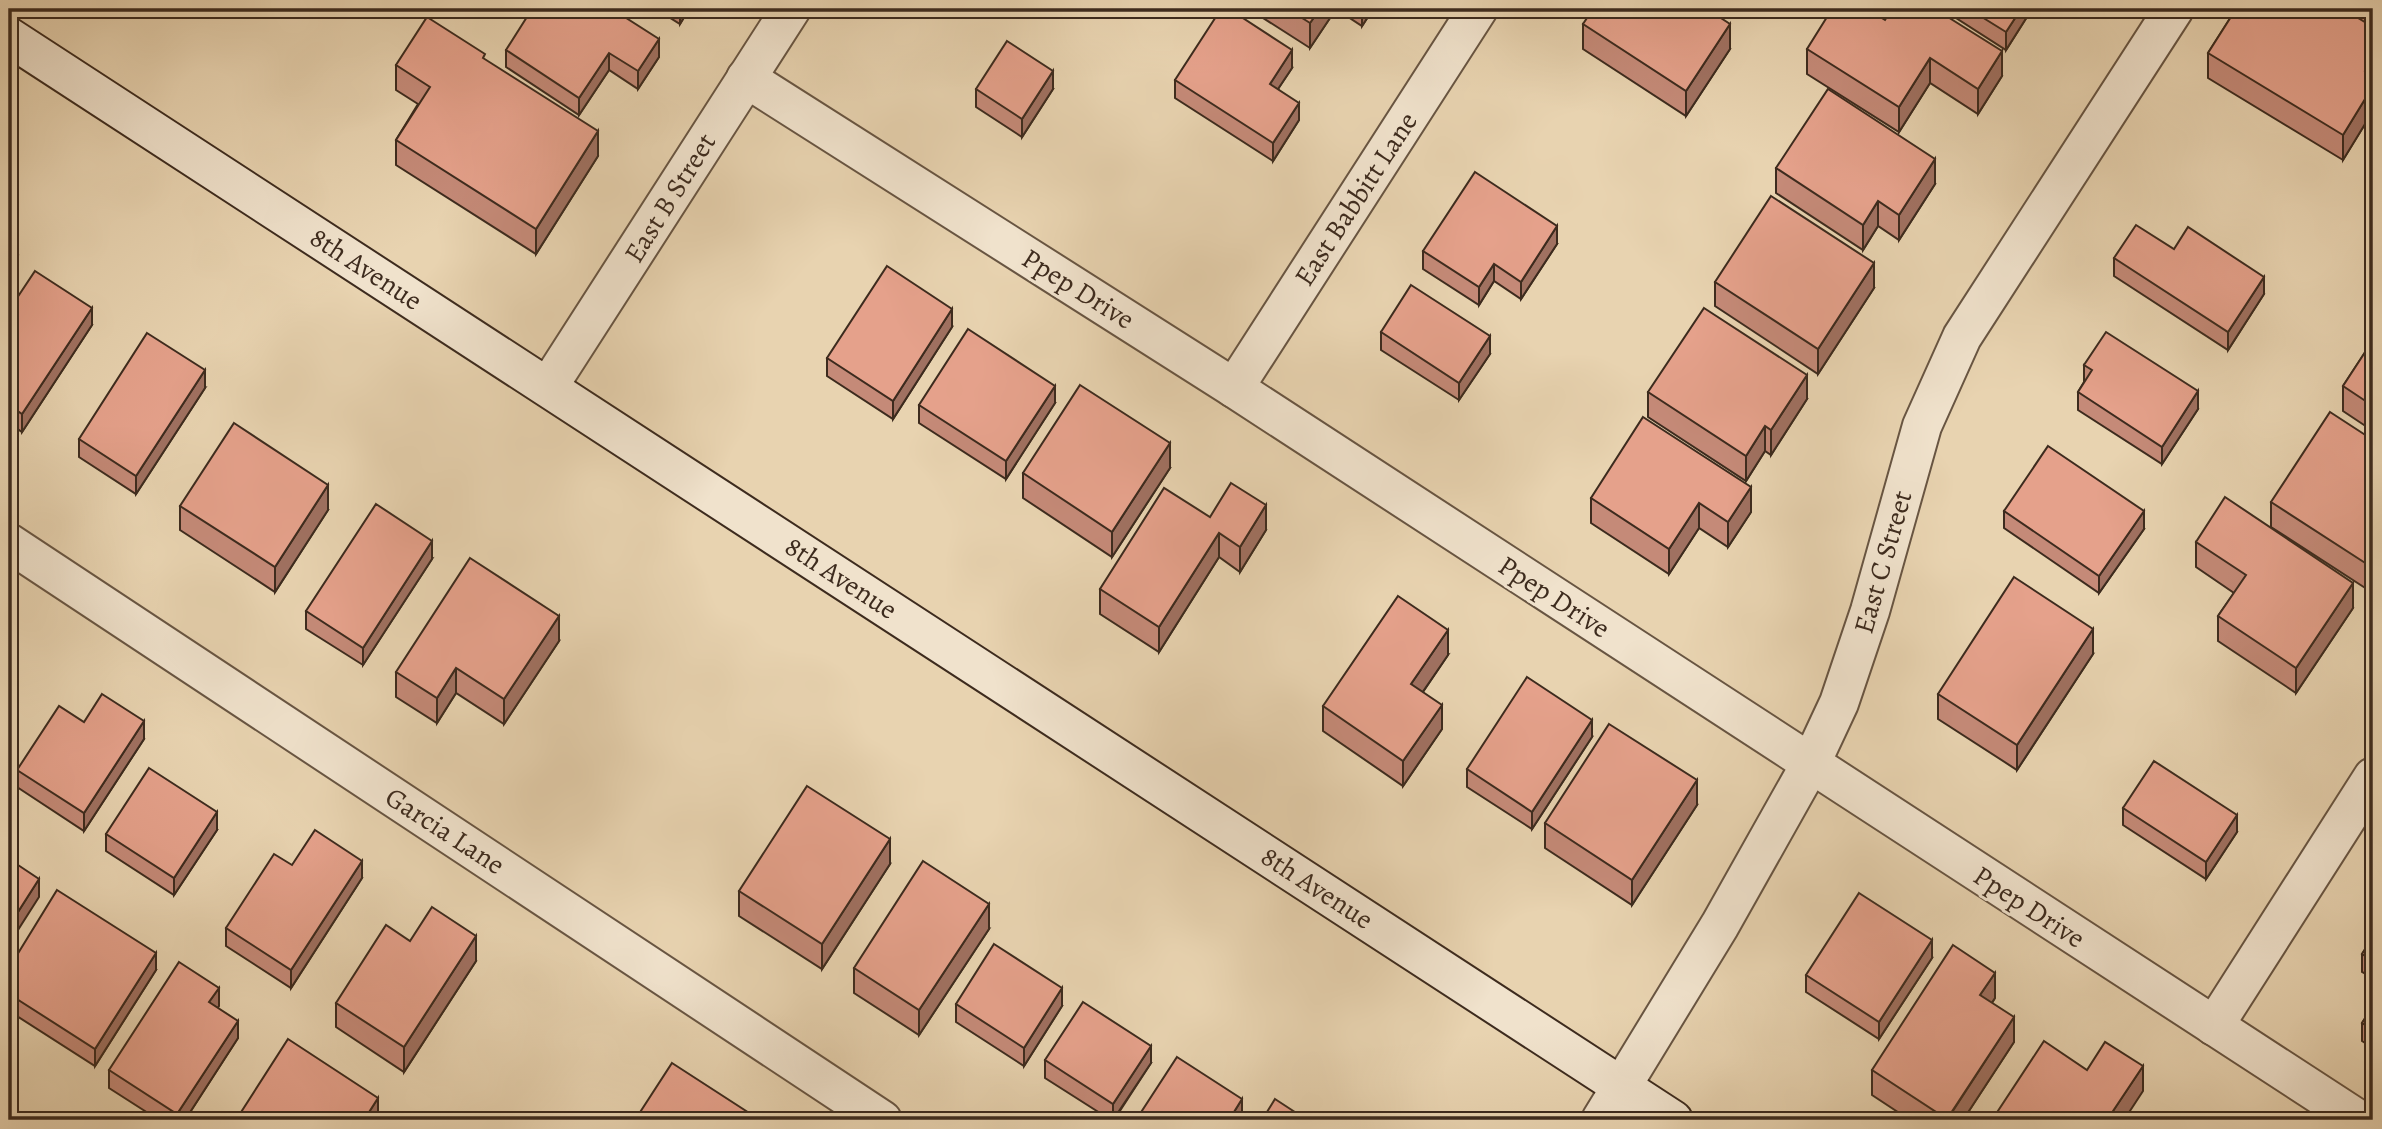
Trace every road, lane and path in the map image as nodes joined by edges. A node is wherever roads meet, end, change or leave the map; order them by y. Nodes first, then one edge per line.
1 (791, 9) edge
2 (1478, 9) edge
3 (2174, 9) edge
4 (9, 37) edge
5 (746, 78) junction
6 (548, 387) junction
7 (1234, 388) junction
8 (9, 543) edge
9 (1810, 765) junction
10 (2373, 777) edge
11 (2214, 1027) junction
12 (1622, 1086) junction
13 (882, 1120) edge
14 (1601, 1120) edge
15 (1673, 1120) edge
16 (2359, 1120) edge

1 - 5 street, East B Street
2 - 7 street, East Babbitt Lane
3 - 9 street, East C Street
4 - 6 street, 8th Avenue
5 - 6 street, East B Street
5 - 7 street, Ppep Drive
6 - 12 street, 8th Avenue
7 - 9 street, Ppep Drive
8 - 13 street, Garcia Lane
9 - 11 street, Ppep Drive
9 - 12 street, East C Street
10 - 11 street
11 - 16 street, Ppep Drive
12 - 14 street, East C Street
12 - 15 street, 8th Avenue

